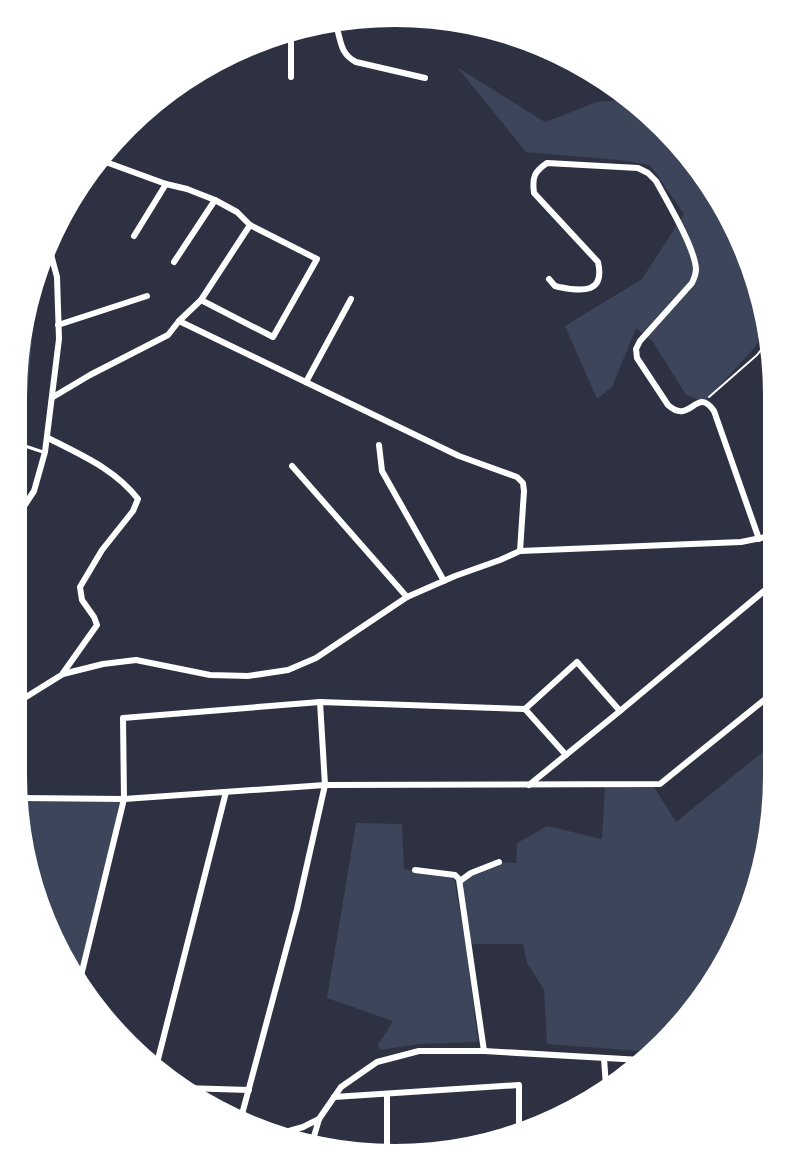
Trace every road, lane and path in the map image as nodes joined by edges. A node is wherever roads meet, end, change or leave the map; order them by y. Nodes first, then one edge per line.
1 (338, 31) edge
2 (291, 43) edge
3 (291, 77) dead end
4 (425, 78) dead end
5 (109, 163) edge
6 (166, 184) junction
7 (215, 200) junction
8 (250, 225) junction
9 (134, 236) dead end
10 (53, 261) edge
11 (174, 262) dead end
12 (549, 279) dead end
13 (147, 296) dead end
14 (351, 299) dead end
15 (201, 300) junction
16 (179, 321) junction
17 (58, 325) junction
18 (760, 351) edge
19 (306, 382) junction
20 (53, 397) junction
21 (705, 402) junction
22 (48, 438) junction
23 (379, 445) dead end
24 (27, 447) edge
25 (45, 452) junction
26 (292, 466) dead end
27 (27, 502) edge
28 (763, 538) edge
29 (759, 539) junction
30 (520, 550) junction
31 (444, 582) junction
32 (763, 592) edge
33 (407, 597) junction
34 (63, 674) junction
35 (27, 696) edge
36 (763, 701) edge
37 (320, 702) junction
38 (525, 709) junction
39 (620, 711) junction
40 (566, 755) junction
41 (325, 785) junction
42 (528, 785) junction
43 (226, 792) junction
44 (28, 798) edge
45 (124, 799) junction
46 (500, 862) dead end
47 (415, 870) dead end
48 (460, 882) junction
49 (82, 970) edge
50 (484, 1051) junction
51 (158, 1058) edge
52 (604, 1058) junction
53 (630, 1059) edge
54 (605, 1078) edge
55 (201, 1089) edge
56 (249, 1090) junction
57 (387, 1094) junction
58 (334, 1097) junction
59 (243, 1111) edge
60 (319, 1119) junction
61 (519, 1122) edge
62 (295, 1129) edge
63 (314, 1135) edge
64 (387, 1144) edge

1 - 4 street
2 - 3 street
5 - 6 street
6 - 7 street
6 - 9 street
7 - 8 street
7 - 11 street
8 - 15 street
8 - 15 street
10 - 17 street
12 - 21 street
13 - 17 street
14 - 19 street
15 - 16 street
16 - 19 street
16 - 20 street
17 - 20 street
18 - 21 path
19 - 30 street
20 - 22 street
21 - 29 street
22 - 25 street
22 - 34 street
23 - 31 street
24 - 25 lane
25 - 27 street
26 - 33 street
28 - 29 street
29 - 30 street
30 - 31 street
31 - 33 street
32 - 39 street
33 - 34 street
34 - 35 street
36 - 42 street
37 - 38 street
37 - 41 street
37 - 45 street
38 - 39 street
38 - 40 street
39 - 40 street
40 - 42 street
41 - 42 street
41 - 43 street
41 - 56 street
43 - 45 street
43 - 51 street
44 - 45 street
45 - 49 street
46 - 48 street
47 - 48 street
48 - 50 street
50 - 52 street
50 - 58 street
52 - 53 street
52 - 54 street
55 - 56 street
56 - 59 street
57 - 58 street
57 - 61 street
57 - 64 street
58 - 60 street
60 - 62 street
60 - 63 street

